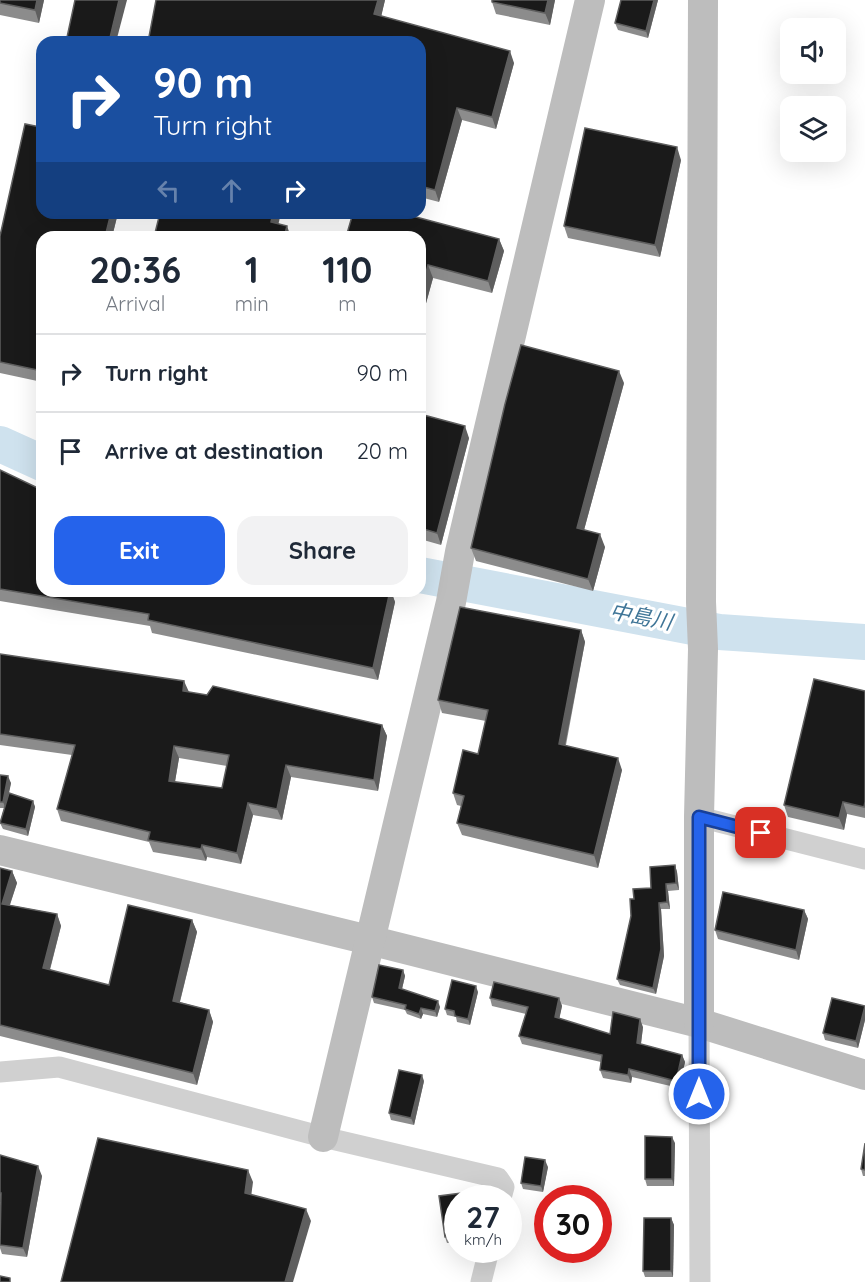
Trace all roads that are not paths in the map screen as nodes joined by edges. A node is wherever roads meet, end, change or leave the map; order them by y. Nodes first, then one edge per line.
1 (590, 0) edge
2 (703, 0) edge
3 (699, 817) junction
4 (0, 850) edge
5 (865, 859) edge
6 (369, 940) junction
7 (699, 1023) junction
8 (0, 1072) edge
9 (865, 1075) edge
10 (323, 1137) junction
11 (503, 1185) edge
12 (486, 1263) edge
13 (481, 1282) edge
14 (700, 1282) edge

1 - 6 street
2 - 3 street
3 - 5 street
3 - 7 street
4 - 6 street
6 - 7 street
6 - 10 street
7 - 9 street
7 - 14 street
8 - 10 street
10 - 11 street
12 - 13 street

